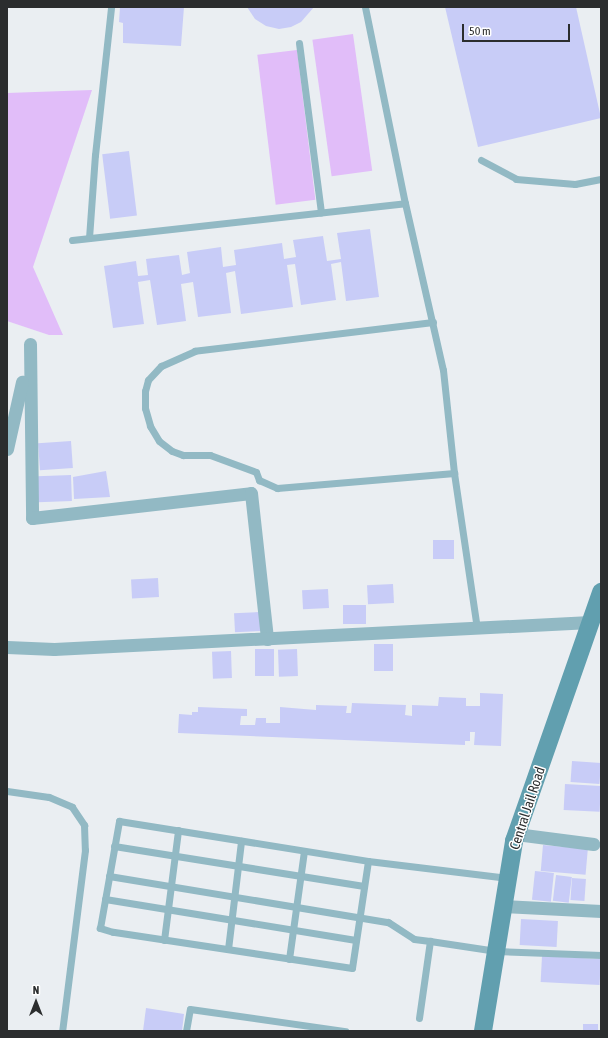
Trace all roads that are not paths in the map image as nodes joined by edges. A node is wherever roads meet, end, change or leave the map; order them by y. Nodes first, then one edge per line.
1 (111, 7) edge
2 (365, 7) edge
3 (299, 43) dead end
4 (481, 160) dead end
5 (601, 178) edge
6 (405, 203) junction
7 (321, 213) junction
8 (89, 238) junction
9 (72, 240) dead end
10 (433, 322) junction
11 (30, 344) dead end
12 (22, 382) dead end
13 (7, 449) edge
14 (454, 473) junction
15 (601, 592) edge
16 (590, 622) junction
17 (477, 629) junction
18 (267, 638) junction
19 (7, 647) edge
20 (7, 790) edge
21 (178, 830) junction
22 (516, 834) junction
23 (241, 840) junction
24 (593, 844) dead end
25 (114, 846) junction
26 (304, 850) junction
27 (174, 855) junction
28 (368, 861) junction
29 (238, 865) junction
30 (301, 875) junction
31 (109, 876) junction
32 (508, 878) junction
33 (170, 885) junction
34 (364, 886) junction
35 (235, 896) junction
36 (105, 899) junction
37 (296, 906) junction
38 (503, 906) junction
39 (167, 909) junction
40 (601, 912) edge
41 (360, 916) junction
42 (231, 921) junction
43 (293, 930) junction
44 (164, 940) junction
45 (356, 940) junction
46 (430, 941) junction
47 (228, 949) junction
48 (496, 951) junction
49 (601, 955) edge
50 (289, 959) junction
51 (419, 1018) dead end
52 (62, 1031) edge
53 (186, 1031) edge
54 (345, 1031) edge
55 (482, 1031) edge

1 - 8 lane
2 - 6 lane
3 - 7 lane
4 - 5 lane
6 - 7 lane
6 - 10 lane
7 - 8 lane
8 - 9 lane
10 - 14 lane
10 - 14 lane
11 - 18 street
12 - 13 street
14 - 17 lane
15 - 16 main road, Central Jail Road
16 - 17 street
16 - 22 main road, Central Jail Road
17 - 18 street
18 - 19 street
20 - 52 lane
21 - 23 lane
21 - 25 lane
21 - 27 lane
22 - 24 street
22 - 32 main road, Central Jail Road
23 - 26 lane
23 - 29 lane
25 - 27 lane
25 - 31 lane
26 - 28 lane
26 - 30 lane
27 - 29 lane
27 - 33 lane
28 - 32 lane
28 - 34 lane
29 - 30 lane
29 - 35 lane
30 - 34 lane
30 - 37 lane
31 - 33 lane
31 - 36 lane
32 - 38 main road, Central Jail Road
33 - 35 lane
33 - 39 lane
34 - 41 lane
35 - 37 lane
35 - 42 lane
36 - 39 lane
36 - 44 lane
37 - 41 lane
37 - 43 lane
38 - 40 street
38 - 48 main road, Central Jail Road
39 - 42 lane
39 - 44 lane
41 - 45 lane
41 - 46 lane
42 - 43 lane
42 - 47 lane
43 - 45 lane
43 - 50 lane
44 - 47 lane
45 - 50 lane
46 - 48 lane
46 - 51 lane
47 - 50 lane
48 - 49 lane
48 - 55 main road, Central Jail Road
53 - 54 lane

